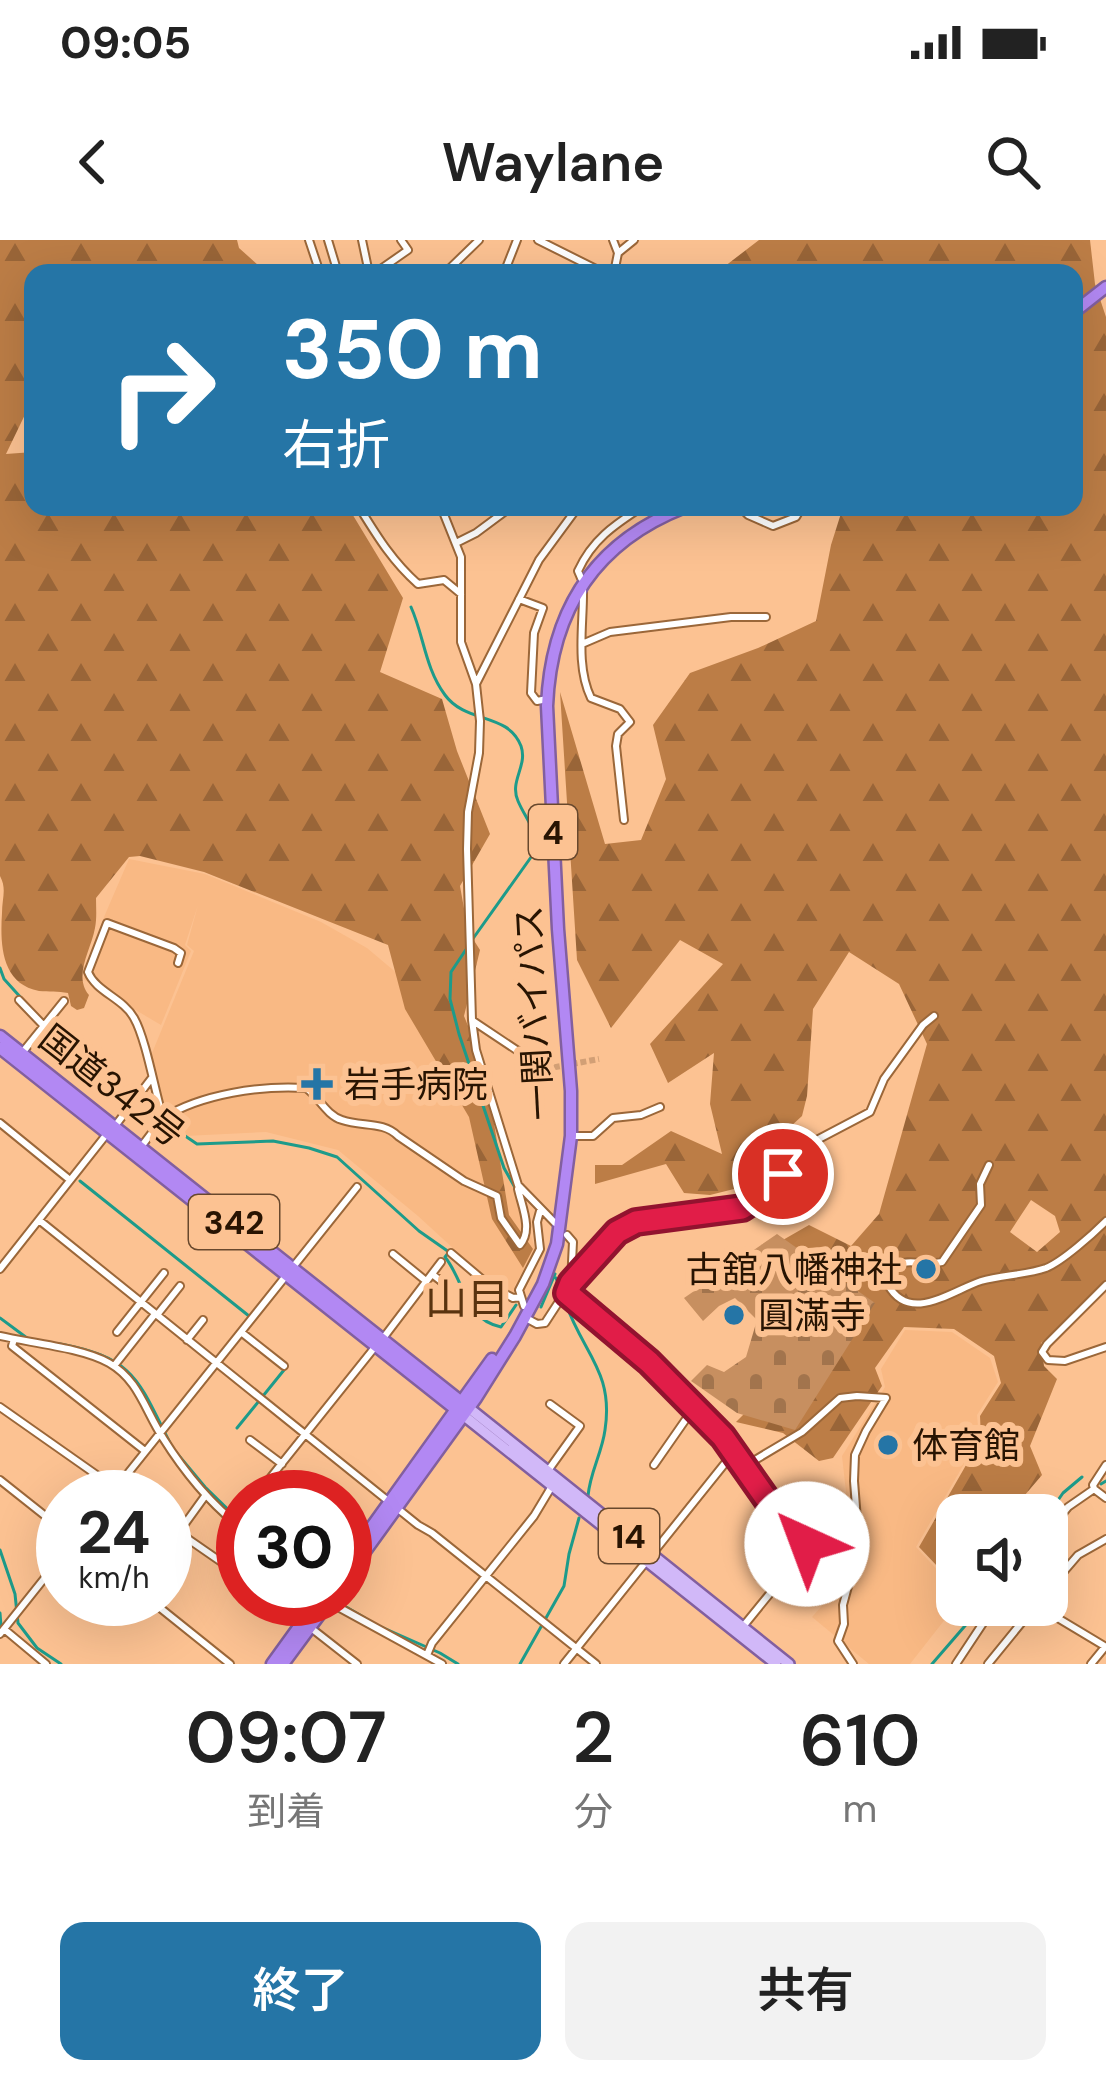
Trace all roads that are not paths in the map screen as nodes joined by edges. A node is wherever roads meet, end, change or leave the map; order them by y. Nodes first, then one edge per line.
1 (401, 240) edge
2 (478, 240) edge
3 (538, 240) edge
4 (613, 240) edge
5 (634, 240) edge
6 (618, 253) junction
7 (386, 264) edge
8 (455, 264) edge
9 (586, 264) edge
10 (616, 264) edge
11 (365, 516) edge
12 (445, 516) edge
13 (499, 516) edge
14 (571, 516) edge
15 (628, 516) edge
16 (665, 516) edge
17 (750, 516) edge
18 (797, 516) edge
19 (457, 543) junction
20 (584, 582) junction
21 (461, 594) junction
22 (519, 599) junction
23 (766, 617) dead end
24 (582, 644) junction
25 (476, 684) junction
26 (548, 698) junction
27 (624, 820) dead end
28 (178, 964) dead end
29 (19, 1000) dead end
30 (64, 1001) dead end
31 (934, 1016) dead end
32 (472, 1020) junction
33 (44, 1026) junction
34 (0, 1036) edge
35 (0, 1048) edge
36 (22, 1053) junction
37 (545, 1069) tunnel mouth
38 (152, 1079) junction
39 (660, 1107) dead end
40 (164, 1118) junction
41 (0, 1123) edge
42 (111, 1130) junction
43 (571, 1136) junction
44 (141, 1147) junction
45 (989, 1165) dead end
46 (70, 1180) junction
47 (518, 1186) junction
48 (357, 1187) dead end
49 (540, 1210) junction
50 (39, 1220) junction
51 (558, 1220) junction
52 (1106, 1221) edge
53 (567, 1234) dead end
54 (451, 1253) dead end
55 (393, 1254) dead end
56 (441, 1262) dead end
57 (0, 1269) edge
58 (288, 1271) junction
59 (164, 1273) dead end
60 (429, 1277) junction
61 (571, 1283) junction
62 (446, 1285) dead end
63 (1106, 1285) edge
64 (180, 1286) dead end
65 (567, 1293) junction
66 (141, 1302) junction
67 (524, 1307) junction
68 (156, 1314) junction
69 (203, 1320) dead end
70 (117, 1332) dead end
71 (241, 1332) junction
72 (0, 1336) edge
73 (14, 1339) junction
74 (187, 1340) junction
75 (378, 1344) junction
76 (1106, 1347) edge
77 (216, 1363) junction
78 (114, 1366) junction
79 (284, 1366) dead end
80 (550, 1404) dead end
81 (0, 1407) edge
82 (462, 1409) junction
83 (693, 1409) junction
84 (159, 1433) junction
85 (306, 1433) junction
86 (250, 1439) dead end
87 (145, 1451) junction
88 (734, 1453) junction
89 (282, 1464) junction
90 (654, 1465) dead end
91 (745, 1466) junction
92 (1106, 1466) edge
93 (89, 1470) edge
94 (130, 1470) edge
95 (277, 1470) edge
96 (547, 1472) junction
97 (0, 1480) edge
98 (552, 1486) junction
99 (1094, 1490) junction
100 (206, 1496) junction
101 (1106, 1498) edge
102 (394, 1504) junction
103 (216, 1505) edge
104 (1068, 1508) edge
105 (36, 1509) edge
106 (192, 1515) edge
107 (372, 1531) edge
108 (372, 1538) edge
109 (1106, 1539) edge
110 (650, 1558) junction
111 (1068, 1567) edge
112 (485, 1576) junction
113 (36, 1589) edge
114 (1068, 1624) edge
115 (372, 1625) edge
116 (183, 1626) edge
117 (305, 1626) edge
118 (306, 1626) edge
119 (312, 1626) edge
120 (981, 1626) edge
121 (1019, 1626) edge
122 (740, 1630) junction
123 (2, 1632) edge
124 (1106, 1647) edge
125 (576, 1649) junction
126 (427, 1654) junction
127 (46, 1664) edge
128 (230, 1664) edge
129 (272, 1664) edge
130 (284, 1664) edge
131 (357, 1664) edge
132 (442, 1664) edge
133 (564, 1664) edge
134 (596, 1664) edge
135 (776, 1664) edge
136 (789, 1664) edge
137 (854, 1664) edge
138 (956, 1664) edge
139 (988, 1664) edge
140 (1091, 1664) edge

1 - 7 street
2 - 8 street
3 - 9 street
4 - 6 street
5 - 6 street
6 - 10 street
11 - 21 street
12 - 19 street
13 - 19 street
14 - 22 street
15 - 20 street
16 - 20 highway, 一関バイパス / 4
17 - 18 street
19 - 21 street
20 - 24 street
20 - 26 highway, 一関バイパス / 4
21 - 25 street
22 - 25 street
22 - 26 street
23 - 24 street
24 - 27 street
25 - 32 street
26 - 43 highway, 一関バイパス / 4
28 - 38 street
29 - 33 street
30 - 33 street
31 - 61 street
32 - 37 street
32 - 47 street
33 - 36 street
34 - 36 highway, 国道342号 / 342
35 - 42 highway, 国道342号 / 342
36 - 42 highway, 国道342号 / 342
38 - 40 street
38 - 42 street
39 - 43 street
40 - 44 street
40 - 47 street
41 - 46 street
42 - 44 highway, 国道342号 / 342
42 - 46 street
42 - 58 highway, 国道342号 / 342
43 - 51 highway, 一関バイパス / 4
44 - 58 highway, 国道342号 / 342
45 - 52 street
46 - 50 street
47 - 49 street
48 - 58 street
49 - 51 street
49 - 67 street
50 - 57 street
50 - 66 street
51 - 67 highway, 一関バイパス / 4
53 - 61 street
54 - 67 street
55 - 60 street
56 - 60 street
58 - 71 street
58 - 75 highway, 国道342号 / 342
59 - 66 street
60 - 62 street
60 - 75 street
61 - 65 street
63 - 76 street
64 - 68 street
65 - 67 street
65 - 83 street
66 - 68 street
66 - 70 street
67 - 82 highway, 一関バイパス / 4
68 - 74 street
68 - 78 street
69 - 74 street
71 - 77 street
71 - 79 street
72 - 73 street
73 - 78 street
73 - 87 street
74 - 77 street
75 - 82 highway, 国道342号 / 342
75 - 85 street
77 - 84 street
77 - 85 street
78 - 84 street
80 - 96 street
81 - 93 street
82 - 96 main road, 14
82 - 98 main road, 14
82 - 102 highway, 一関バイパス / 4
83 - 88 street
83 - 90 street
84 - 87 street
84 - 100 street
85 - 89 street
85 - 102 street
86 - 89 street
87 - 94 street
88 - 91 street
88 - 110 street
89 - 95 street
91 - 122 street
91 - 137 street
92 - 99 street
96 - 110 main road, 14
97 - 105 street
98 - 110 main road, 14
98 - 112 street
99 - 101 street
99 - 104 street
100 - 103 street
100 - 106 street
102 - 107 highway, 一関バイパス / 4
102 - 108 highway, 一関バイパス / 4
102 - 112 street
109 - 111 street
110 - 122 main road, 14
110 - 125 street
112 - 125 street
112 - 126 street
113 - 123 street
114 - 124 street
115 - 126 street
116 - 128 street
117 - 129 highway
118 - 130 highway
119 - 131 street
120 - 138 street
121 - 139 street
122 - 135 main road, 14
122 - 136 main road, 14
123 - 127 street
124 - 140 street
125 - 133 street
125 - 134 street
126 - 132 street

